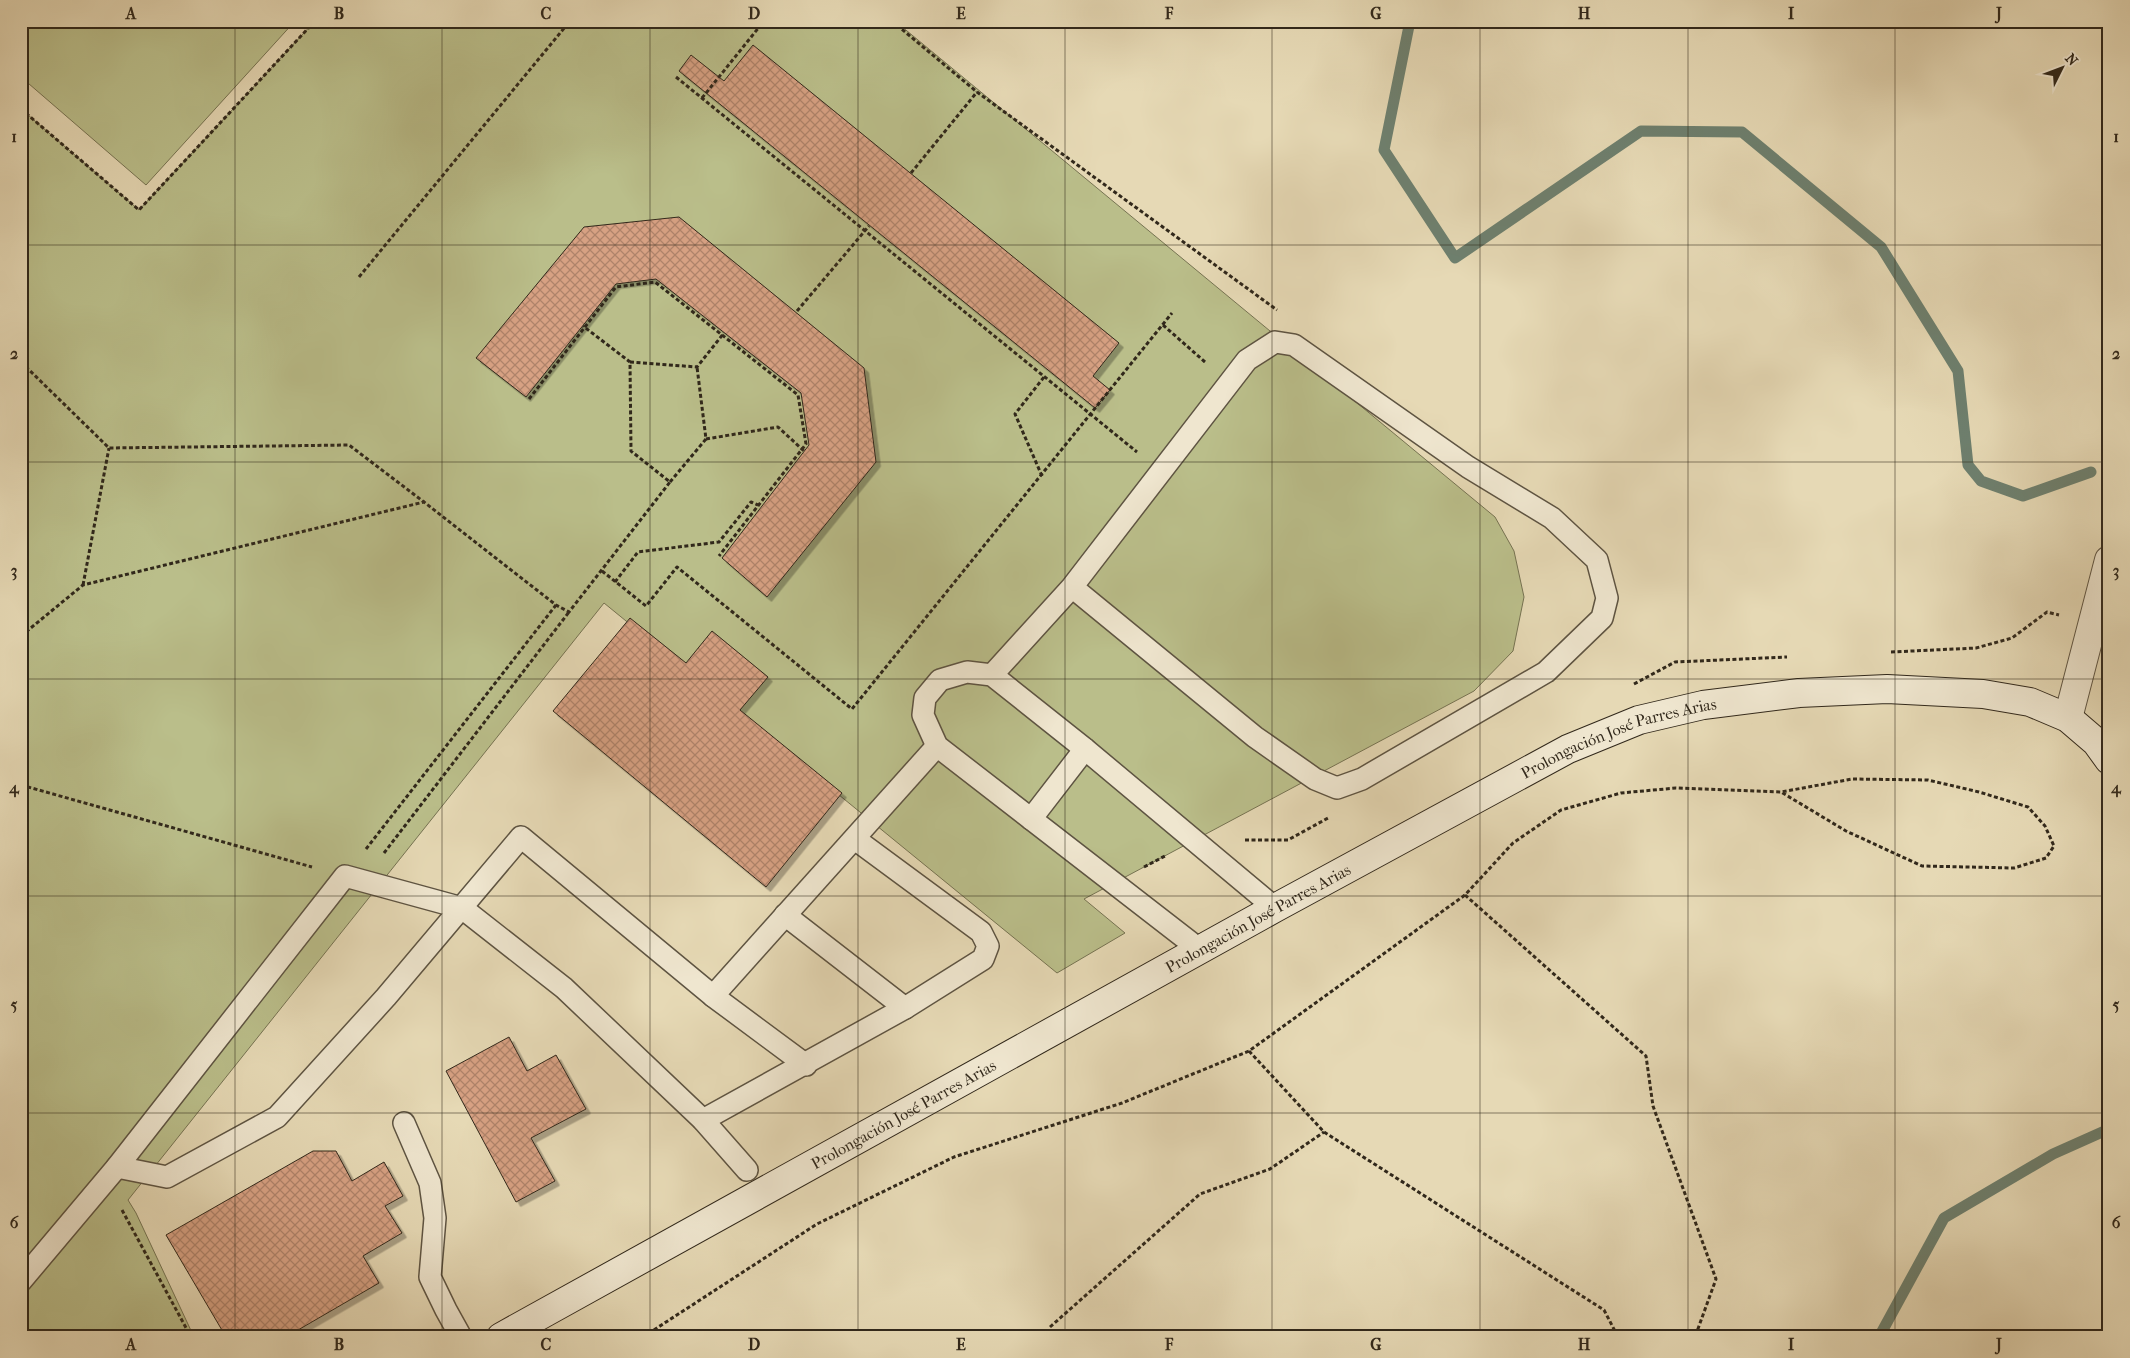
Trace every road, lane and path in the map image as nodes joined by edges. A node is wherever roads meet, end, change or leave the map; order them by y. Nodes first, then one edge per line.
1 (315, 21) edge
2 (570, 21) edge
3 (764, 21) edge
4 (892, 21) edge
5 (676, 77) dead end
6 (977, 92) junction
7 (702, 98) junction
8 (21, 109) edge
9 (911, 173) dead end
10 (869, 226) dead end
11 (864, 231) junction
12 (359, 277) dead end
13 (797, 312) dead end
14 (1172, 313) dead end
15 (1282, 313) dead end
16 (1163, 325) junction
17 (584, 327) junction
18 (724, 334) junction
19 (21, 362) edge
20 (630, 362) junction
21 (697, 367) junction
22 (1044, 377) junction
23 (1230, 384) junction
24 (529, 399) dead end
25 (1090, 414) junction
26 (706, 439) junction
27 (109, 448) junction
28 (802, 450) junction
29 (1162, 472) junction
30 (1042, 476) junction
31 (670, 482) junction
32 (424, 502) junction
33 (758, 505) junction
34 (719, 556) dead end
35 (2109, 560) edge
36 (602, 571) junction
37 (615, 582) junction
38 (83, 585) junction
39 (1072, 587) junction
40 (556, 605) junction
41 (21, 636) edge
42 (992, 675) junction
43 (2068, 718) junction
44 (937, 746) junction
45 (1085, 749) junction
46 (2109, 760) edge
47 (21, 785) edge
48 (1781, 792) junction
49 (1330, 818) dead end
50 (1031, 819) junction
51 (855, 839) junction
52 (1196, 840) junction
53 (344, 876) junction
54 (1115, 883) junction
55 (1465, 895) junction
56 (462, 908) junction
57 (1275, 908) junction
58 (785, 915) junction
59 (1199, 949) junction
60 (713, 996) junction
61 (905, 1008) junction
62 (1249, 1051) junction
63 (806, 1065) junction
64 (703, 1120) junction
65 (404, 1122) dead end
66 (1324, 1132) junction
67 (117, 1167) junction
68 (747, 1170) dead end
69 (122, 1209) dead end
70 (21, 1281) edge
71 (1050, 1326) dead end
72 (191, 1337) edge
73 (462, 1337) edge
74 (501, 1337) edge
75 (643, 1337) edge
76 (1618, 1337) edge
77 (1695, 1337) edge

1 - 8 path
2 - 12 path
3 - 7 path
4 - 6 path
5 - 7 path
6 - 9 path
6 - 15 path
7 - 11 path
10 - 11 path
11 - 13 path
11 - 22 path
14 - 16 path
16 - 23 path
16 - 25 path
17 - 18 path
17 - 20 path
17 - 24 path
18 - 21 path
18 - 28 path
19 - 27 path
20 - 21 path
20 - 31 path
21 - 26 path
22 - 25 path
22 - 30 path
23 - 29 lane
23 - 39 lane
25 - 29 path
25 - 30 path
26 - 28 path
26 - 31 path
27 - 32 path
27 - 38 path
28 - 33 path
29 - 39 lane
30 - 37 path
31 - 36 path
32 - 38 path
32 - 40 path
33 - 34 path
33 - 37 path
35 - 43 main road
36 - 37 path
36 - 40 path
38 - 41 path
39 - 42 lane
40 - 53 path
42 - 44 lane
42 - 45 lane
43 - 46 main road, Prolongación José Parres Arias
43 - 57 main road, Prolongación José Parres Arias
44 - 50 lane
44 - 51 lane
45 - 50 lane
45 - 52 lane
47 - 53 path
48 - 48 path
48 - 55 path
49 - 52 path
50 - 54 lane
51 - 58 lane
51 - 61 lane
52 - 54 path
52 - 57 lane
53 - 56 lane
53 - 67 lane
54 - 59 lane
55 - 62 path
55 - 77 path
56 - 60 lane
56 - 64 lane
56 - 67 lane
57 - 59 main road, Prolongación José Parres Arias
58 - 60 lane
58 - 61 lane
59 - 74 main road, Prolongación José Parres Arias
60 - 63 lane
61 - 63 lane
62 - 66 path
62 - 75 path
63 - 64 lane
64 - 68 lane
65 - 73 lane
66 - 71 path
66 - 76 path
67 - 70 lane
69 - 72 path

